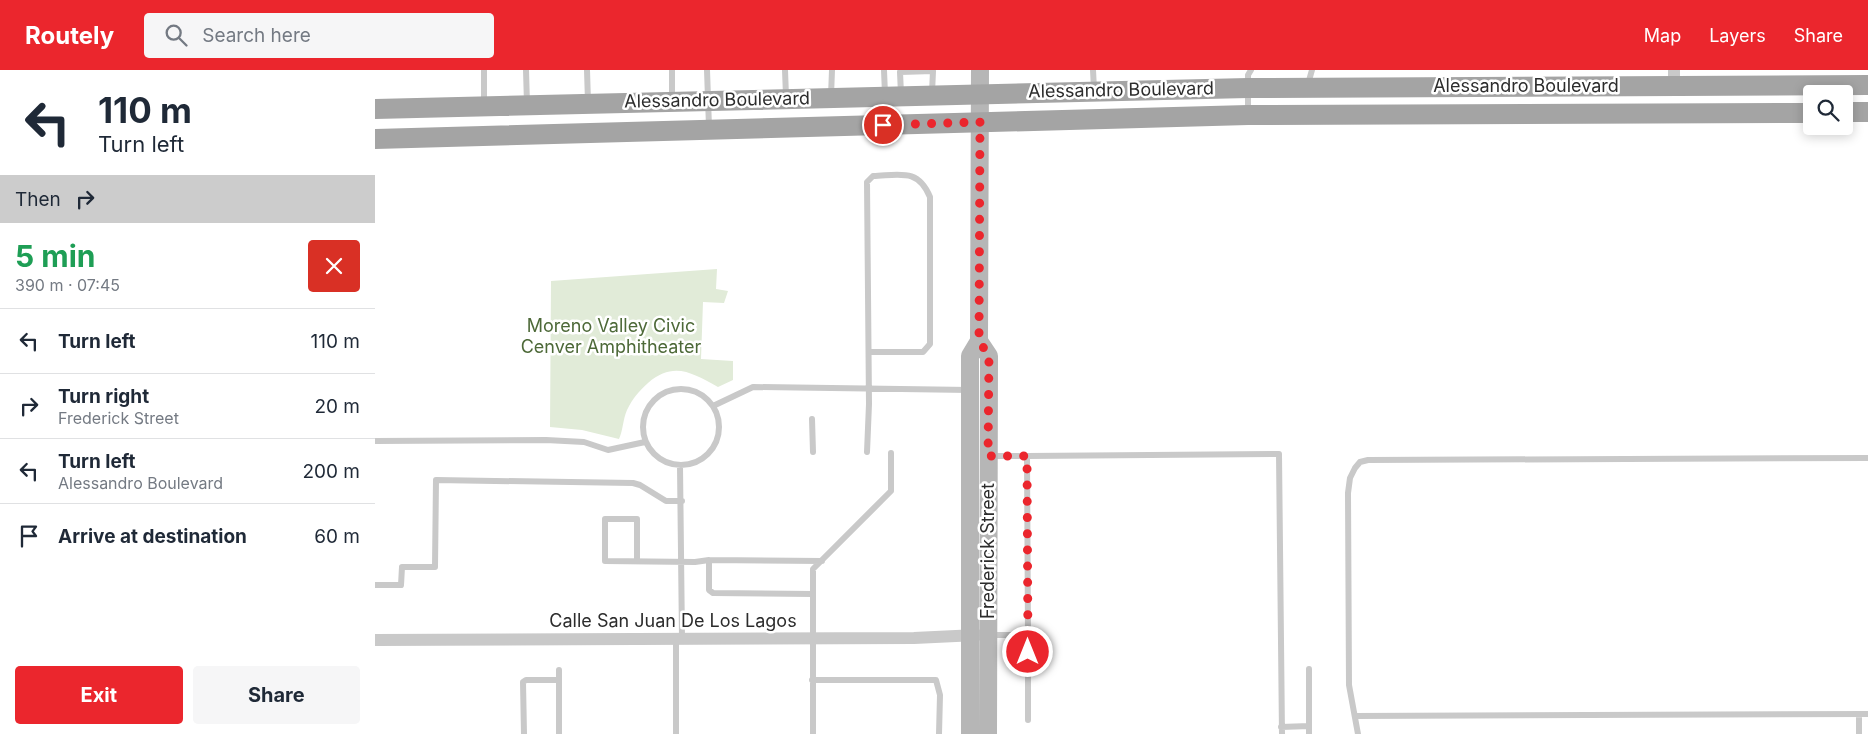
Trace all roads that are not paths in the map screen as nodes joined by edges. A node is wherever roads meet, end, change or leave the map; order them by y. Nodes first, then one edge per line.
1 (484, 70) edge
2 (526, 70) edge
3 (587, 70) edge
4 (672, 70) edge
5 (707, 70) edge
6 (785, 70) edge
7 (832, 70) edge
8 (885, 70) edge
9 (934, 70) edge
10 (980, 70) edge
11 (1093, 70) edge
12 (900, 71) edge
13 (1248, 76) edge
14 (1674, 78) edge
15 (1310, 79) edge
16 (1868, 85) edge
17 (1094, 91) junction
18 (981, 93) junction
19 (932, 94) junction
20 (893, 95) junction
21 (831, 97) junction
22 (786, 98) junction
23 (710, 100) junction
24 (672, 102) junction
25 (588, 103) junction
26 (527, 105) junction
27 (484, 106) junction
28 (375, 108) edge
29 (1853, 112) edge
30 (1868, 112) edge
31 (1803, 113) edge
32 (1248, 116) junction
33 (980, 122) junction
34 (709, 131) junction
35 (375, 139) edge
36 (979, 341) junction
37 (869, 352) junction
38 (869, 387) junction
39 (969, 390) junction
40 (713, 406) junction
41 (812, 419) dead end
42 (375, 441) edge
43 (645, 442) junction
44 (813, 452) dead end
45 (867, 452) dead end
46 (891, 453) dead end
47 (988, 456) junction
48 (1027, 456) junction
49 (1868, 458) edge
50 (680, 466) junction
51 (682, 501) junction
52 (989, 508) junction
53 (709, 560) junction
54 (822, 560) junction
55 (637, 561) junction
56 (682, 562) junction
57 (375, 585) edge
58 (813, 594) junction
59 (979, 635) junction
60 (1028, 635) junction
61 (812, 638) junction
62 (679, 639) junction
63 (375, 640) edge
64 (1309, 669) dead end
65 (559, 670) dead end
66 (559, 680) junction
67 (812, 680) junction
68 (1859, 714) junction
69 (1868, 714) edge
70 (1355, 716) junction
71 (1028, 720) dead end
72 (1309, 726) junction
73 (1282, 730) edge
74 (524, 734) edge
75 (559, 734) edge
76 (676, 734) edge
77 (813, 734) edge
78 (939, 734) edge
79 (970, 734) edge
80 (988, 734) edge
81 (1309, 734) edge
82 (1358, 734) edge
83 (1859, 734) edge

1 - 27 lane
2 - 26 lane
3 - 25 lane
4 - 24 lane
5 - 23 lane
6 - 22 lane
7 - 21 lane
8 - 20 lane
9 - 12 lane
9 - 19 lane
10 - 18 main road, Frederick Street
11 - 17 lane
12 - 20 lane
13 - 15 main road, Alessandro Boulevard
13 - 17 main road, Alessandro Boulevard
13 - 32 lane
14 - 15 main road, Alessandro Boulevard
14 - 16 main road, Alessandro Boulevard
17 - 18 main road, Alessandro Boulevard
18 - 19 main road, Alessandro Boulevard
18 - 33 main road, Frederick Street
19 - 20 main road, Alessandro Boulevard
20 - 21 main road, Alessandro Boulevard
21 - 22 main road, Alessandro Boulevard
22 - 23 main road, Alessandro Boulevard
23 - 24 main road, Alessandro Boulevard
23 - 34 lane
24 - 25 main road, Alessandro Boulevard
25 - 26 main road, Alessandro Boulevard
26 - 27 main road, Alessandro Boulevard
27 - 28 main road, Alessandro Boulevard
29 - 30 main road
31 - 32 main road, Alessandro Boulevard
32 - 33 main road, Alessandro Boulevard
33 - 34 main road, Alessandro Boulevard
33 - 36 main road, Frederick Street
34 - 35 main road, Alessandro Boulevard
36 - 39 main road, Frederick Street
36 - 47 main road, Frederick Street
37 - 37 lane
37 - 38 lane
38 - 39 lane
38 - 40 lane
38 - 45 lane
39 - 52 main road
39 - 59 main road, Frederick Street
40 - 43 lane
40 - 50 lane
41 - 44 lane
42 - 43 lane
43 - 50 lane
46 - 54 lane
47 - 48 lane
47 - 52 main road, Frederick Street
48 - 60 lane
48 - 73 lane
49 - 70 lane
50 - 51 lane
51 - 56 lane
51 - 57 lane
52 - 59 main road, Frederick Street
53 - 54 lane
53 - 56 lane
53 - 58 lane
54 - 58 lane
55 - 55 lane
55 - 56 lane
56 - 62 lane
58 - 61 lane
59 - 60 lane
59 - 61 street, Calle San Juan De Los Lagos
59 - 79 main road, Frederick Street
59 - 80 main road, Frederick Street
60 - 71 lane
61 - 62 street, Calle San Juan De Los Lagos
61 - 67 lane
62 - 63 street, Calle San Juan De Los Lagos
62 - 76 lane
64 - 72 lane
65 - 66 lane
66 - 74 lane
66 - 75 lane
67 - 77 lane
67 - 78 lane
68 - 69 lane
68 - 70 lane
68 - 83 lane
70 - 82 lane
72 - 73 lane
72 - 81 lane

